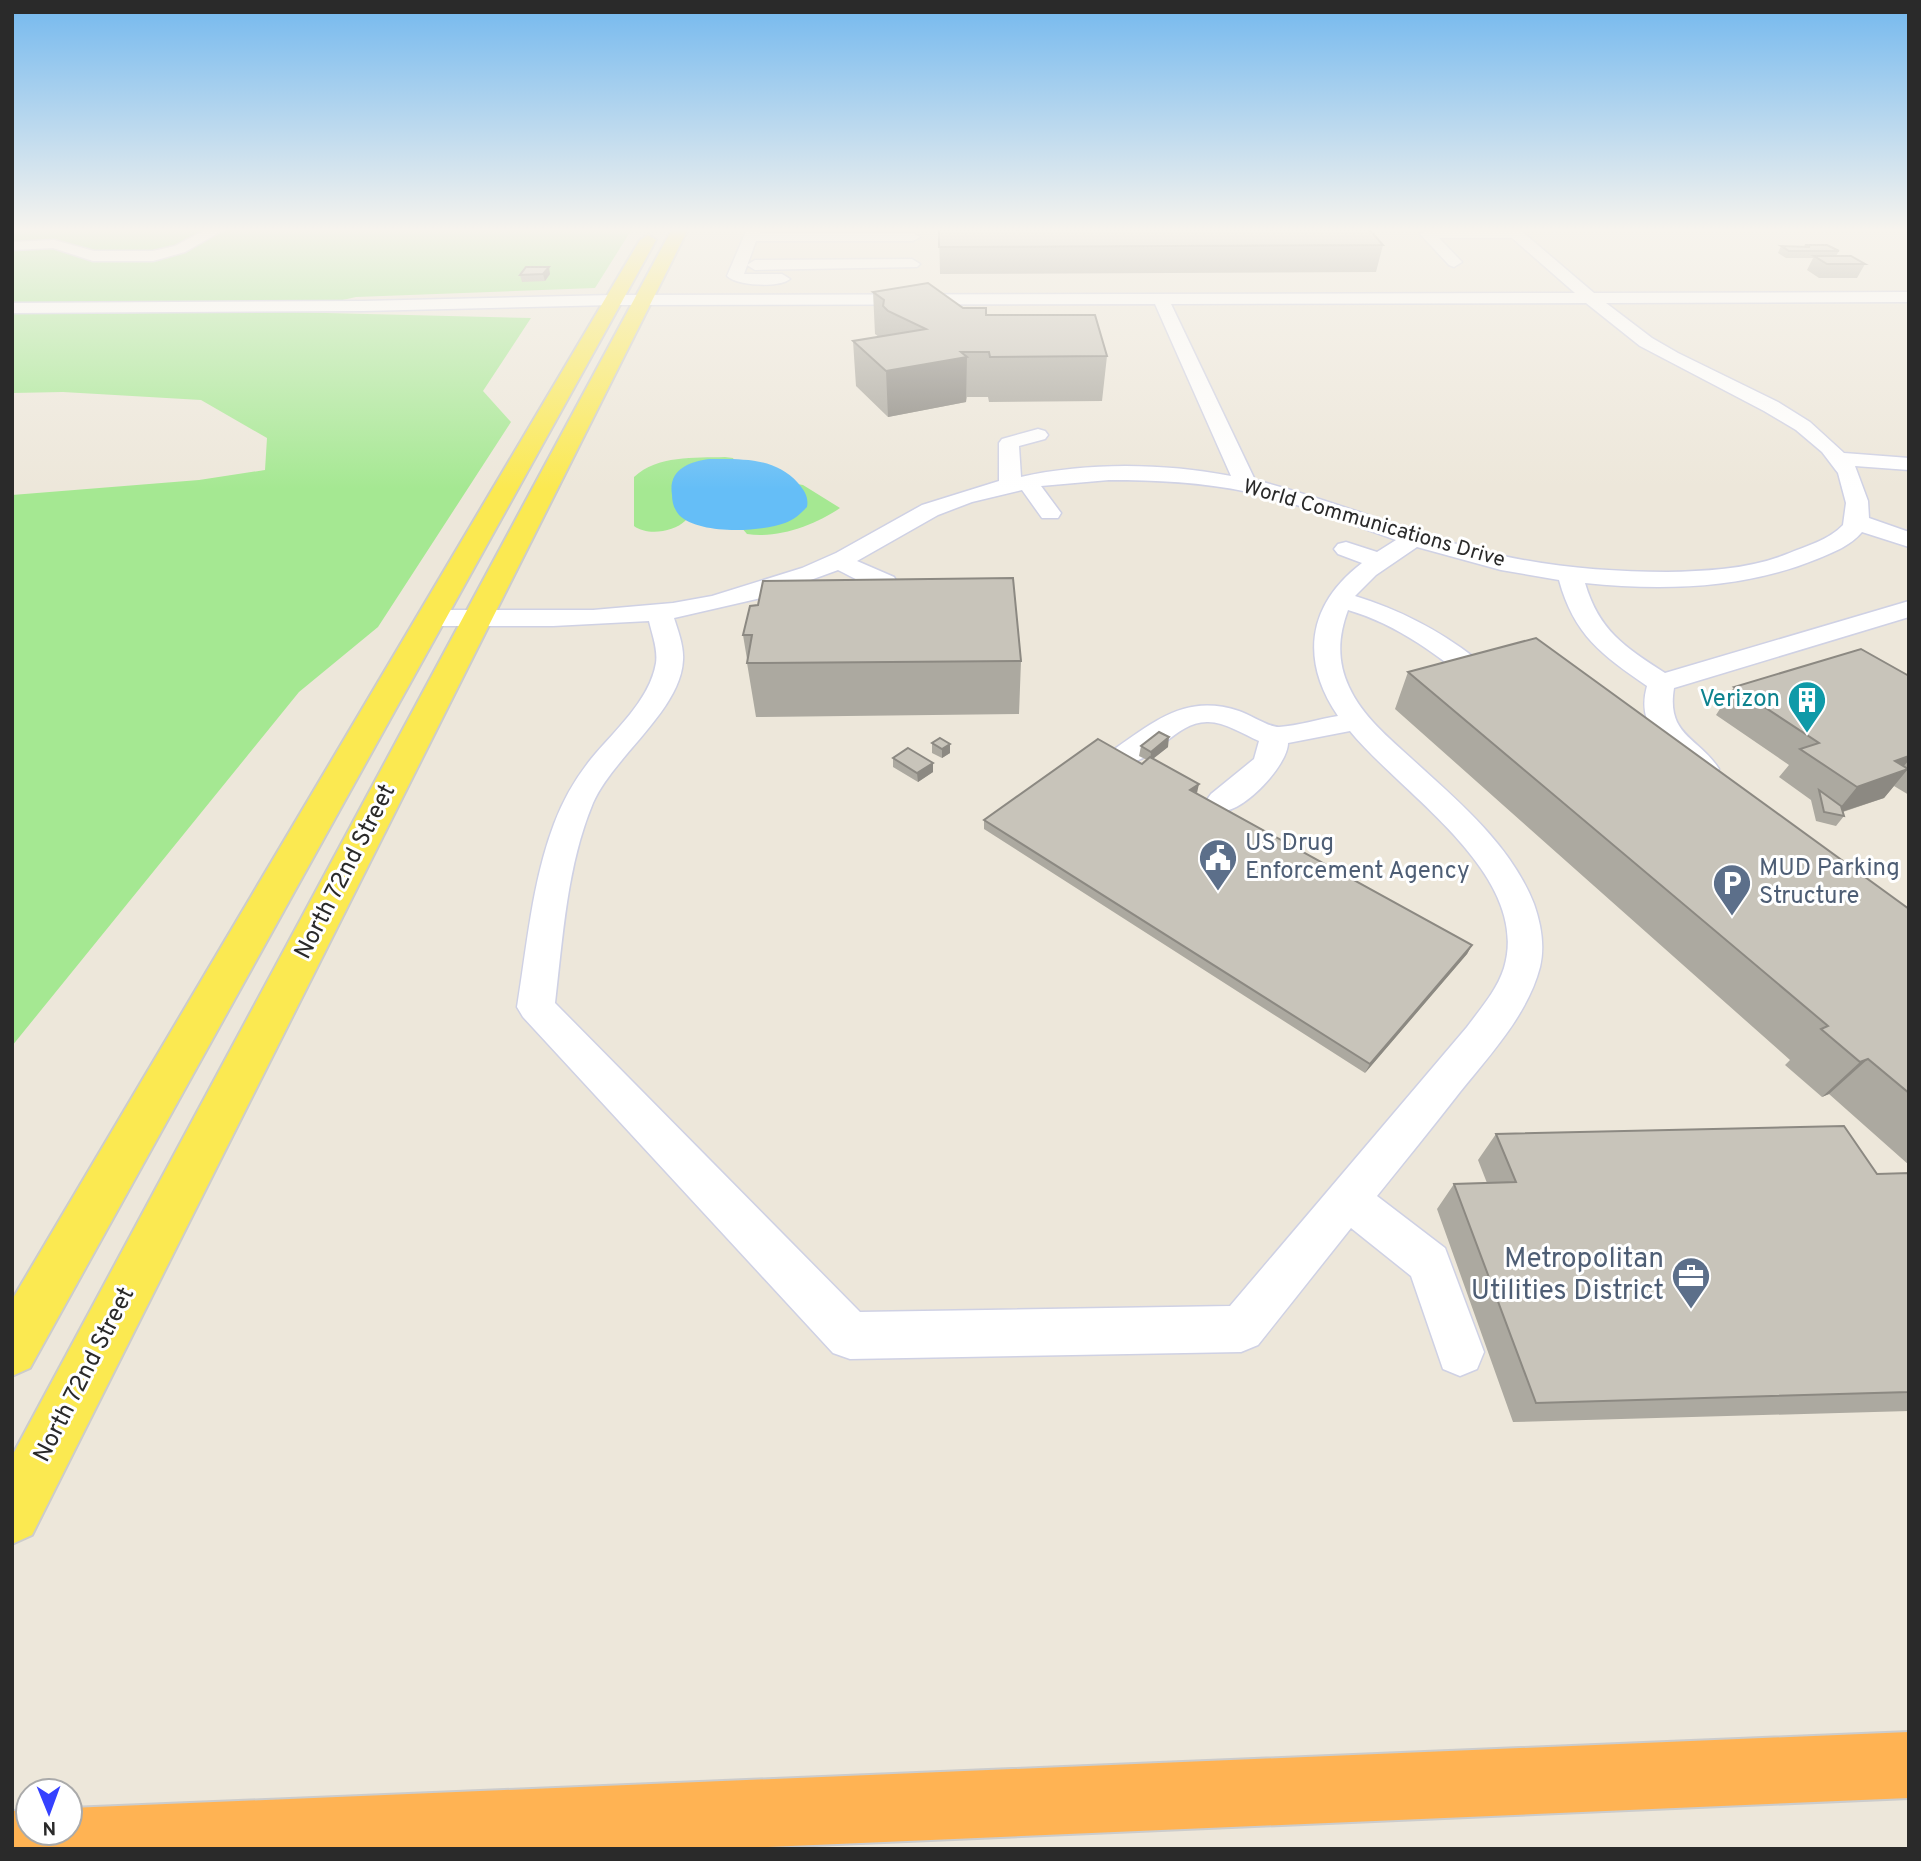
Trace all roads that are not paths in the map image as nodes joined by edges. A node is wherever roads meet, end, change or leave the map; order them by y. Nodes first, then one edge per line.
1 (603, 316) edge
2 (635, 316) edge
3 (1169, 316) edge
4 (1613, 316) edge
5 (1038, 435) dead end
6 (1841, 459) junction
7 (1909, 464) edge
8 (1019, 484) junction
9 (1245, 485) junction
10 (1050, 513) dead end
11 (1857, 522) junction
12 (1414, 538) junction
13 (1909, 540) edge
14 (1346, 549) dead end
15 (838, 561) junction
16 (1381, 562) junction
17 (1570, 574) junction
18 (885, 582) edge
19 (1340, 600) junction
20 (1909, 609) edge
21 (660, 613) junction
22 (431, 618) junction
23 (477, 618) junction
24 (1489, 683) edge
25 (1661, 683) junction
26 (1356, 721) junction
27 (1273, 737) junction
28 (1127, 755) edge
29 (1731, 790) edge
30 (1222, 802) dead end
31 (1348, 1199) junction
32 (12, 1350) edge
33 (1460, 1352) dead end
34 (12, 1516) edge
35 (1909, 1765) edge
36 (12, 1845) edge

1 - 22 main road, North 72nd Street
2 - 23 main road, North 72nd Street
3 - 9 street
4 - 6 street
5 - 8 street
6 - 7 street
6 - 11 street
8 - 9 street, World Communications Drive
8 - 10 street
8 - 15 street, World Communications Drive
9 - 12 street, World Communications Drive
11 - 13 street
11 - 17 street, World Communications Drive
12 - 16 street
12 - 17 street, World Communications Drive
14 - 16 street
15 - 18 street
15 - 21 street, World Communications Drive
16 - 19 street
17 - 25 street
19 - 24 street
19 - 26 street
20 - 25 street
21 - 23 street, World Communications Drive
21 - 31 street
22 - 23 street, World Communications Drive
22 - 32 main road, North 72nd Street
23 - 34 main road, North 72nd Street
25 - 29 street
26 - 27 street
26 - 31 street
27 - 28 street
27 - 30 street
31 - 33 street
35 - 36 highway

